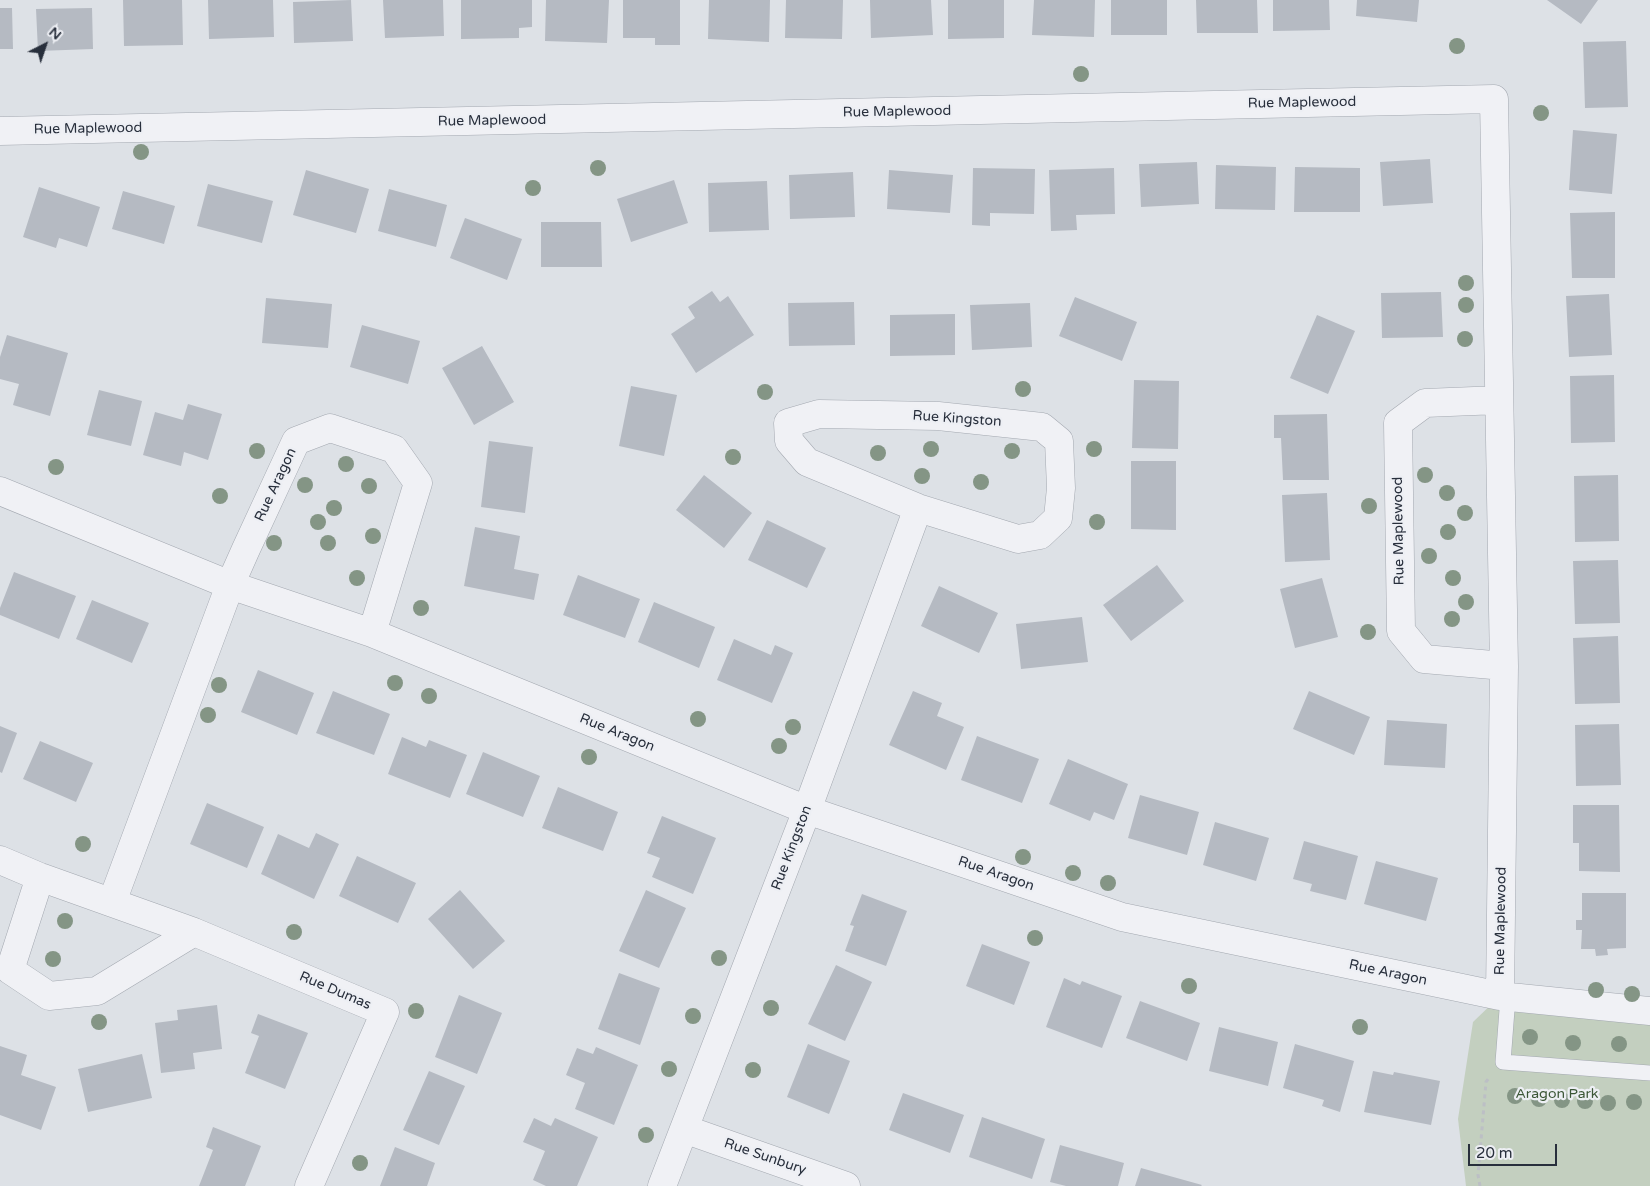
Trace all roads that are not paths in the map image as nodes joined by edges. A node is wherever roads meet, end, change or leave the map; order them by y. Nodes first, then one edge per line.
1 (0, 131) edge
2 (1499, 400) junction
3 (0, 491) edge
4 (918, 508) junction
5 (230, 585) junction
6 (372, 633) junction
7 (1504, 666) junction
8 (807, 810) junction
9 (0, 860) edge
10 (40, 877) junction
11 (112, 902) junction
12 (194, 932) junction
13 (1504, 996) junction
14 (1650, 1012) edge
15 (1650, 1073) edge
16 (684, 1129) junction
17 (309, 1186) edge
18 (662, 1186) edge
19 (846, 1186) edge

1 - 2 street, Rue Maplewood
2 - 7 street, Rue Maplewood
2 - 7 street, Rue Maplewood
3 - 5 street, Rue Aragon
4 - 4 street, Rue Kingston
4 - 8 street, Rue Kingston
5 - 6 street, Rue Aragon
5 - 6 street, Rue Aragon
5 - 11 street
6 - 8 street, Rue Aragon
7 - 13 street, Rue Maplewood
8 - 13 street, Rue Aragon
8 - 16 street, Rue Kingston
9 - 10 street, Rue Dumas
10 - 11 street, Rue Dumas
10 - 12 street
11 - 12 street, Rue Dumas
12 - 17 street, Rue Dumas
13 - 14 street, Rue Aragon
13 - 15 lane
16 - 18 street, Rue Kingston
16 - 19 street, Rue Sunbury

